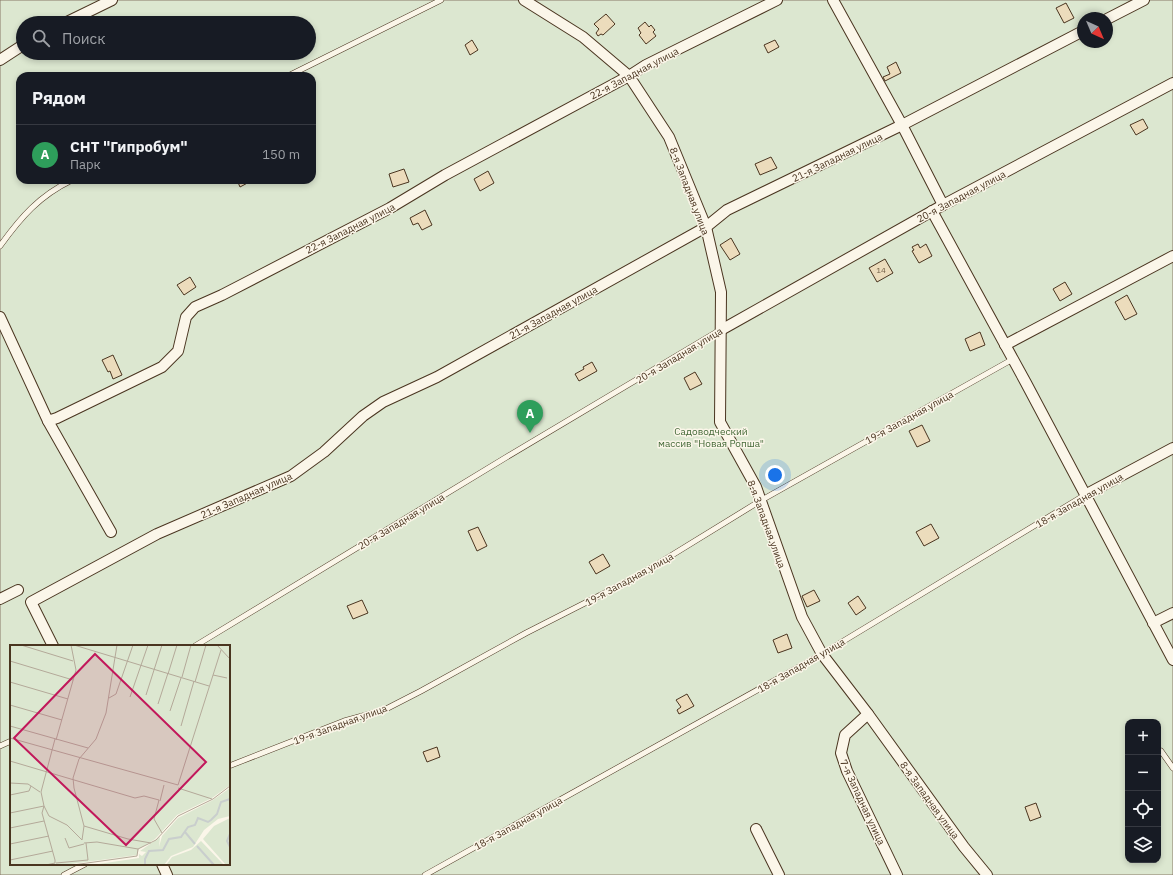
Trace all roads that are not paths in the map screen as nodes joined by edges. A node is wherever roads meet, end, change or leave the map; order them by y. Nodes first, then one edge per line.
1 (112, 0) edge
2 (441, 0) edge
3 (524, 0) edge
4 (777, 0) edge
5 (833, 0) edge
6 (1144, 0) edge
7 (79, 16) edge
8 (1113, 16) edge
9 (1077, 34) edge
10 (16, 50) edge
11 (0, 60) edge
12 (296, 72) edge
13 (629, 76) junction
14 (1173, 83) edge
15 (902, 125) junction
16 (65, 184) edge
17 (943, 205) junction
18 (932, 211) junction
19 (706, 227) junction
20 (0, 246) edge
21 (1173, 256) edge
22 (0, 317) edge
23 (721, 330) junction
24 (1005, 345) junction
25 (1013, 359) junction
26 (48, 421) junction
27 (1173, 448) edge
28 (1085, 495) junction
29 (760, 501) junction
30 (111, 532) dead end
31 (18, 590) dead end
32 (0, 599) edge
33 (1173, 613) edge
34 (1153, 623) junction
35 (53, 645) edge
36 (197, 645) edge
37 (822, 654) junction
38 (1173, 660) edge
39 (868, 714) junction
40 (10, 741) edge
41 (0, 746) edge
42 (1161, 751) dead end
43 (230, 766) edge
44 (1173, 768) edge
45 (756, 829) dead end
46 (83, 865) edge
47 (162, 865) edge
48 (64, 875) edge
49 (167, 875) edge
50 (425, 875) edge
51 (779, 875) edge
52 (897, 875) edge
53 (987, 875) edge

1 - 7 street
2 - 12 lane
3 - 13 street, 8-я Западная улица
4 - 13 street, 22-я Западная улица
5 - 15 street
6 - 8 street
9 - 15 street, 21-я Западная улица
10 - 11 street
13 - 19 street, 8-я Западная улица
13 - 26 street, 22-я Западная улица
14 - 17 street, 20-я Западная улица
15 - 17 street
15 - 19 street, 21-я Западная улица
16 - 20 lane
17 - 18 street, 20-я Западная улица
18 - 23 street, 20-я Западная улица
18 - 24 street
19 - 23 street, 8-я Западная улица
19 - 35 street, 21-я Западная улица
21 - 24 street
22 - 26 street
23 - 29 street, 8-я Западная улица
23 - 36 lane, 20-я Западная улица
24 - 25 street
25 - 28 street
25 - 29 lane, 19-я Западная улица
26 - 30 street
27 - 28 street, 18-я Западная улица
28 - 34 street
28 - 37 lane, 18-я Западная улица
29 - 37 street, 8-я Западная улица
29 - 43 lane, 19-я Западная улица
31 - 32 street
33 - 34 street
34 - 38 street
37 - 39 street, 8-я Западная улица
37 - 50 lane, 18-я Западная улица
39 - 52 street, 7-я Западная улица
39 - 53 street, 8-я Западная улица
40 - 41 lane
42 - 44 lane
45 - 51 street
46 - 48 lane
47 - 49 street

